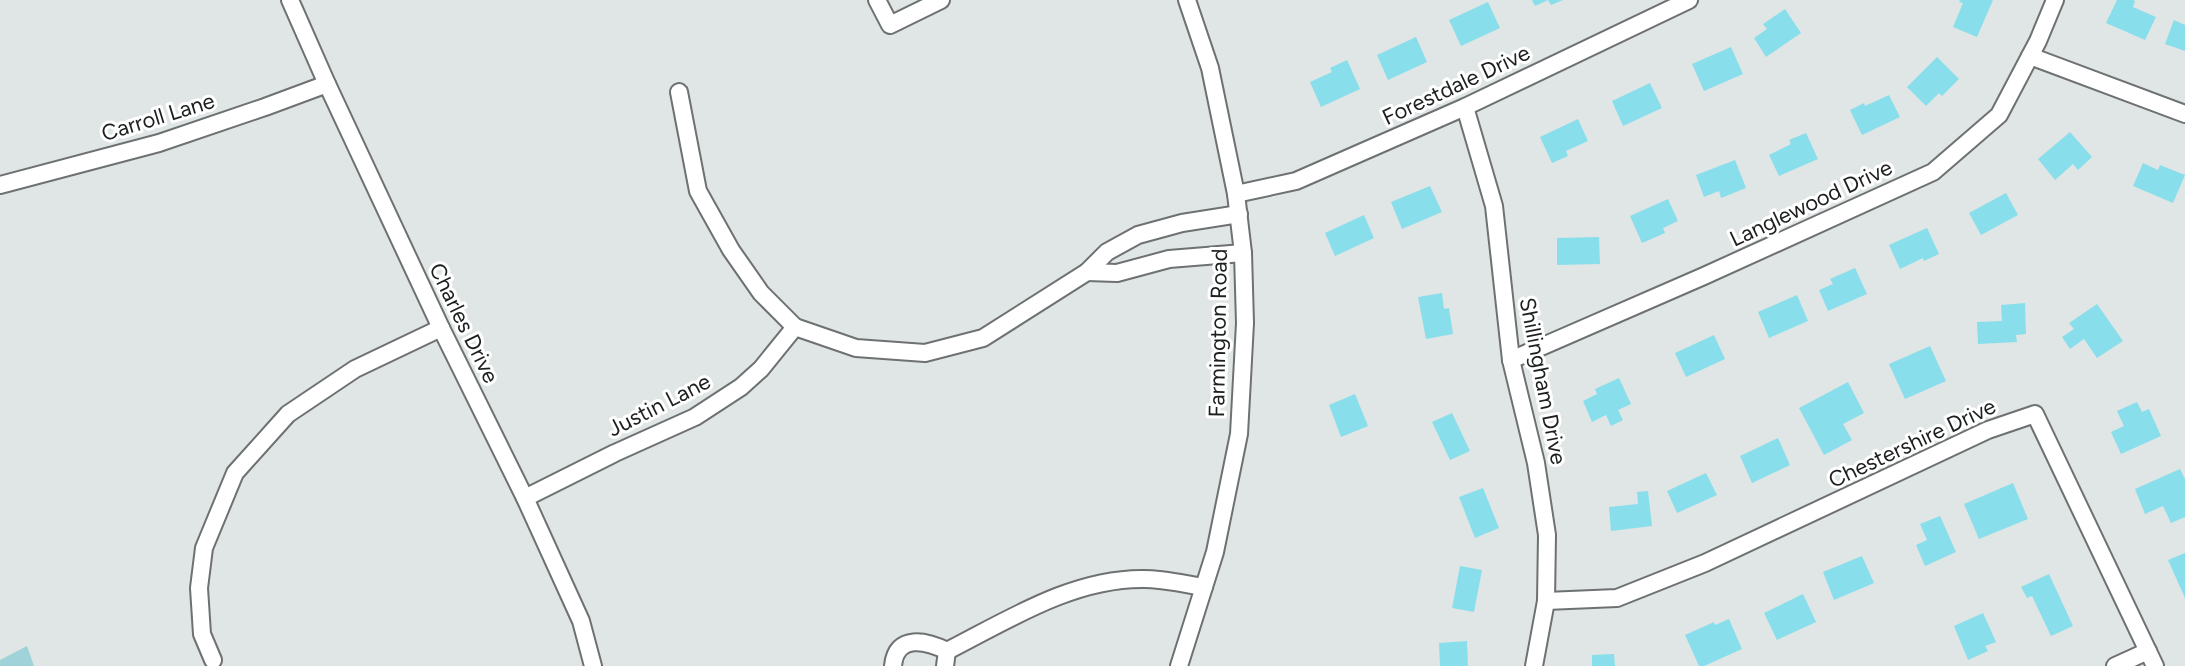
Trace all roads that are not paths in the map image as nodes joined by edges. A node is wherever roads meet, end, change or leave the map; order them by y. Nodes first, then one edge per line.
1 (290, 0) edge
2 (877, 0) edge
3 (941, 0) edge
4 (1187, 0) edge
5 (1689, 0) edge
6 (2055, 0) edge
7 (2030, 56) junction
8 (327, 84) junction
9 (679, 92) dead end
10 (1464, 107) junction
11 (2185, 114) edge
12 (0, 184) edge
13 (1236, 194) junction
14 (1239, 214) junction
15 (1243, 253) junction
16 (1087, 272) junction
17 (795, 327) junction
18 (441, 328) junction
19 (1511, 360) junction
20 (525, 498) junction
21 (1204, 587) junction
22 (1546, 601) junction
23 (2151, 658) edge
24 (946, 659) edge
25 (213, 660) dead end
26 (593, 666) edge
27 (893, 666) edge
28 (1179, 666) edge
29 (1534, 666) edge
30 (2115, 666) edge

1 - 8 street, Charles Drive
2 - 3 street
4 - 13 street, Farmington Road
5 - 10 street, Forestdale Drive
6 - 7 street, Langlewood Drive
7 - 11 street
7 - 19 street, Langlewood Drive
8 - 12 street, Carroll Lane
8 - 18 street, Charles Drive
9 - 17 street
10 - 13 street, Forestdale Drive
10 - 19 street, Shillingham Drive
13 - 14 street, Farmington Road
14 - 15 street, Farmington Road
14 - 16 street
15 - 16 street
15 - 21 street, Farmington Road
16 - 17 street
17 - 20 street, Justin Lane
18 - 20 street, Charles Drive
18 - 25 street
19 - 22 street, Shillingham Drive
20 - 26 street, Charles Drive
21 - 24 street
21 - 28 street, Farmington Road
22 - 23 street, Chestershire Drive
22 - 29 street, Shillingham Drive
23 - 30 street
24 - 27 street

